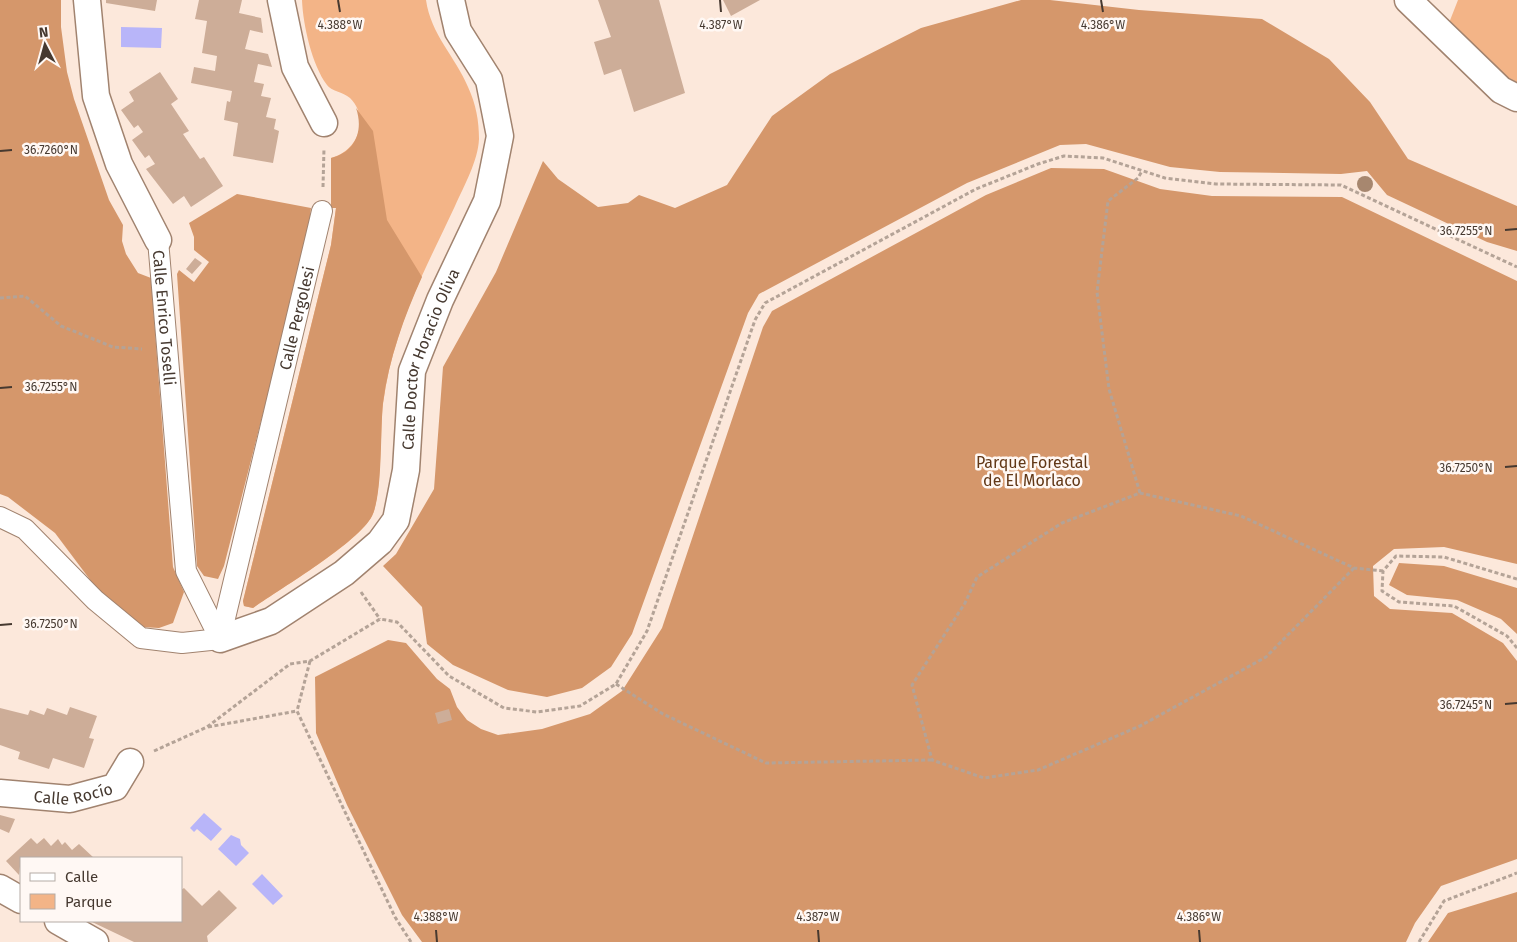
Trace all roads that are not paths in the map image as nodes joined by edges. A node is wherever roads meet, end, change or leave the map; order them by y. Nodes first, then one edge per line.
1 (87, 0) edge
2 (281, 0) edge
3 (451, 0) edge
4 (1408, 0) edge
5 (1517, 98) edge
6 (324, 122) road end
7 (322, 211) road end
8 (158, 240) joint
9 (0, 518) edge
10 (220, 639) junction
11 (130, 762) road end
12 (0, 793) edge
13 (0, 888) edge
14 (20, 899) edge
15 (60, 922) edge
16 (95, 942) edge

1 - 8 street, Calle Enrico Toselli
2 - 6 street
3 - 10 street, Calle Doctor Horacio Oliva
4 - 5 street
7 - 10 street, Calle Pergolesi
8 - 10 street, Calle Enrico Toselli
9 - 10 street
11 - 12 street, Calle Rocío
13 - 14 street
15 - 16 street

